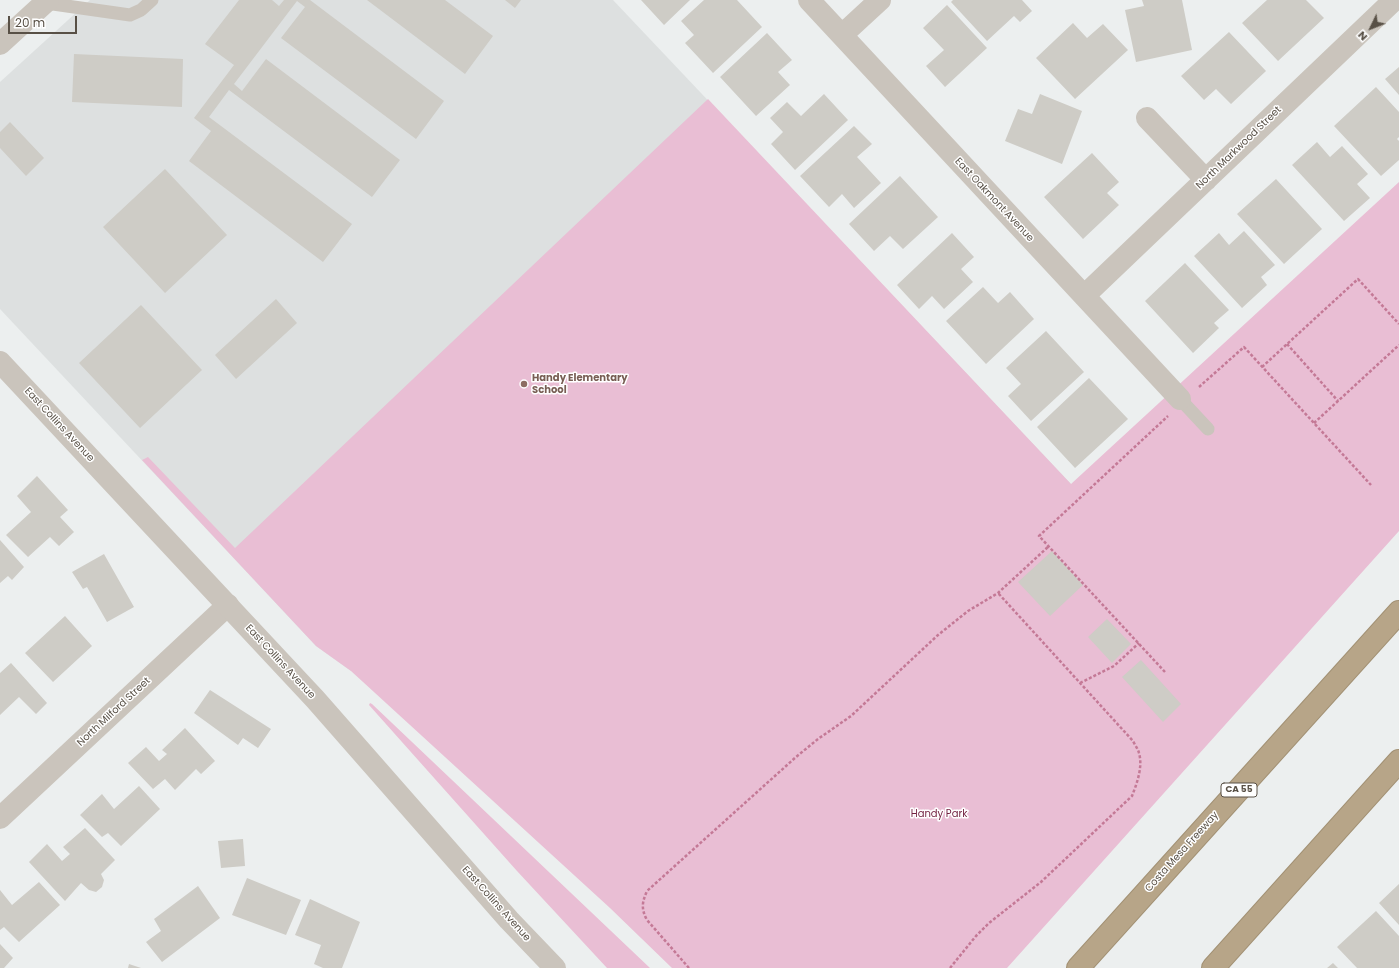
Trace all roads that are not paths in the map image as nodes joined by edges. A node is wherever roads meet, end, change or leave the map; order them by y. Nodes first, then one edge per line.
1 (152, 0) edge
2 (809, 0) edge
3 (880, 0) edge
4 (1393, 0) edge
5 (47, 1) edge
6 (842, 36) junction
7 (0, 44) edge
8 (1147, 118) dead end
9 (1206, 180) junction
10 (1084, 296) junction
11 (0, 362) edge
12 (1181, 401) joint
13 (1208, 429) dead end
14 (228, 605) junction
15 (1399, 612) edge
16 (1399, 761) edge
17 (0, 818) edge
18 (555, 968) edge
19 (1078, 968) edge
20 (1213, 968) edge

1 - 5 lane
2 - 6 street, East Oakmont Avenue
3 - 6 street
4 - 9 street, North Markwood Street
5 - 7 street
6 - 10 street, East Oakmont Avenue
8 - 9 street
9 - 10 street, North Markwood Street
10 - 12 street, East Oakmont Avenue
11 - 14 street, East Collins Avenue
12 - 13 lane
14 - 17 street, North Milford Street
14 - 18 street, East Collins Avenue
15 - 19 highway, Costa Mesa Freeway / CA 55
16 - 20 highway

